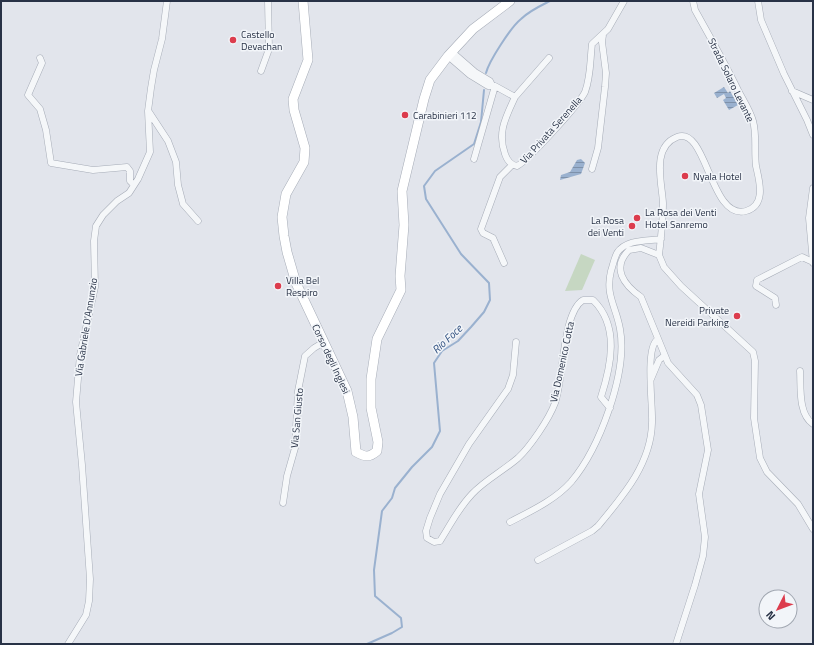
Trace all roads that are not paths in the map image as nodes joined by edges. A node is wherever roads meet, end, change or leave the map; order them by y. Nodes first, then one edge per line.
1 (167, 1) edge
2 (268, 1) edge
3 (303, 1) edge
4 (510, 1) edge
5 (624, 1) edge
6 (693, 1) edge
7 (756, 2) edge
8 (603, 35) junction
9 (450, 54) junction
10 (40, 58) dead end
11 (549, 58) dead end
12 (262, 71) dead end
13 (494, 85) junction
14 (792, 91) junction
15 (515, 97) junction
16 (813, 100) edge
17 (148, 111) junction
18 (813, 135) edge
19 (474, 159) dead end
20 (512, 165) junction
21 (592, 169) dead end
22 (134, 185) junction
23 (813, 188) edge
24 (198, 221) dead end
25 (661, 239) junction
26 (659, 255) junction
27 (504, 262) dead end
28 (813, 262) edge
29 (776, 305) dead end
30 (657, 340) junction
31 (324, 342) junction
32 (516, 342) dead end
33 (664, 356) junction
34 (800, 371) dead end
35 (651, 379) junction
36 (610, 408) junction
37 (813, 424) edge
38 (283, 503) dead end
39 (510, 522) dead end
40 (813, 529) edge
41 (538, 560) dead end
42 (68, 644) edge
43 (676, 644) edge

1 - 17 street, Via Gabriele D'Annunzio
2 - 12 street
3 - 31 main road, Corso degli Inglesi
4 - 9 main road, Corso degli Inglesi
5 - 8 street, Via Privata Serenella
6 - 25 street, Strada Solaro Levante
7 - 14 street
8 - 20 street, Via Privata Serenella
8 - 21 street
9 - 13 street
9 - 31 main road, Corso degli Inglesi
10 - 22 street
11 - 15 street, Via Privata Serenella
13 - 15 street
13 - 19 street
14 - 16 street
14 - 18 street
15 - 20 street, Via Privata Serenella
17 - 22 street, Via Gabriele D'Annunzio
17 - 24 street
20 - 27 street
22 - 42 street, Via Gabriele D'Annunzio
23 - 28 street
25 - 26 street, Strada Solaro Levante
25 - 36 street
26 - 30 street
26 - 40 street
28 - 29 street
30 - 33 street
30 - 35 street
31 - 38 street, Via San Giusto
32 - 36 street, Via Domenico Cotta
33 - 35 street
33 - 43 street
34 - 37 street
35 - 41 street
36 - 39 street

